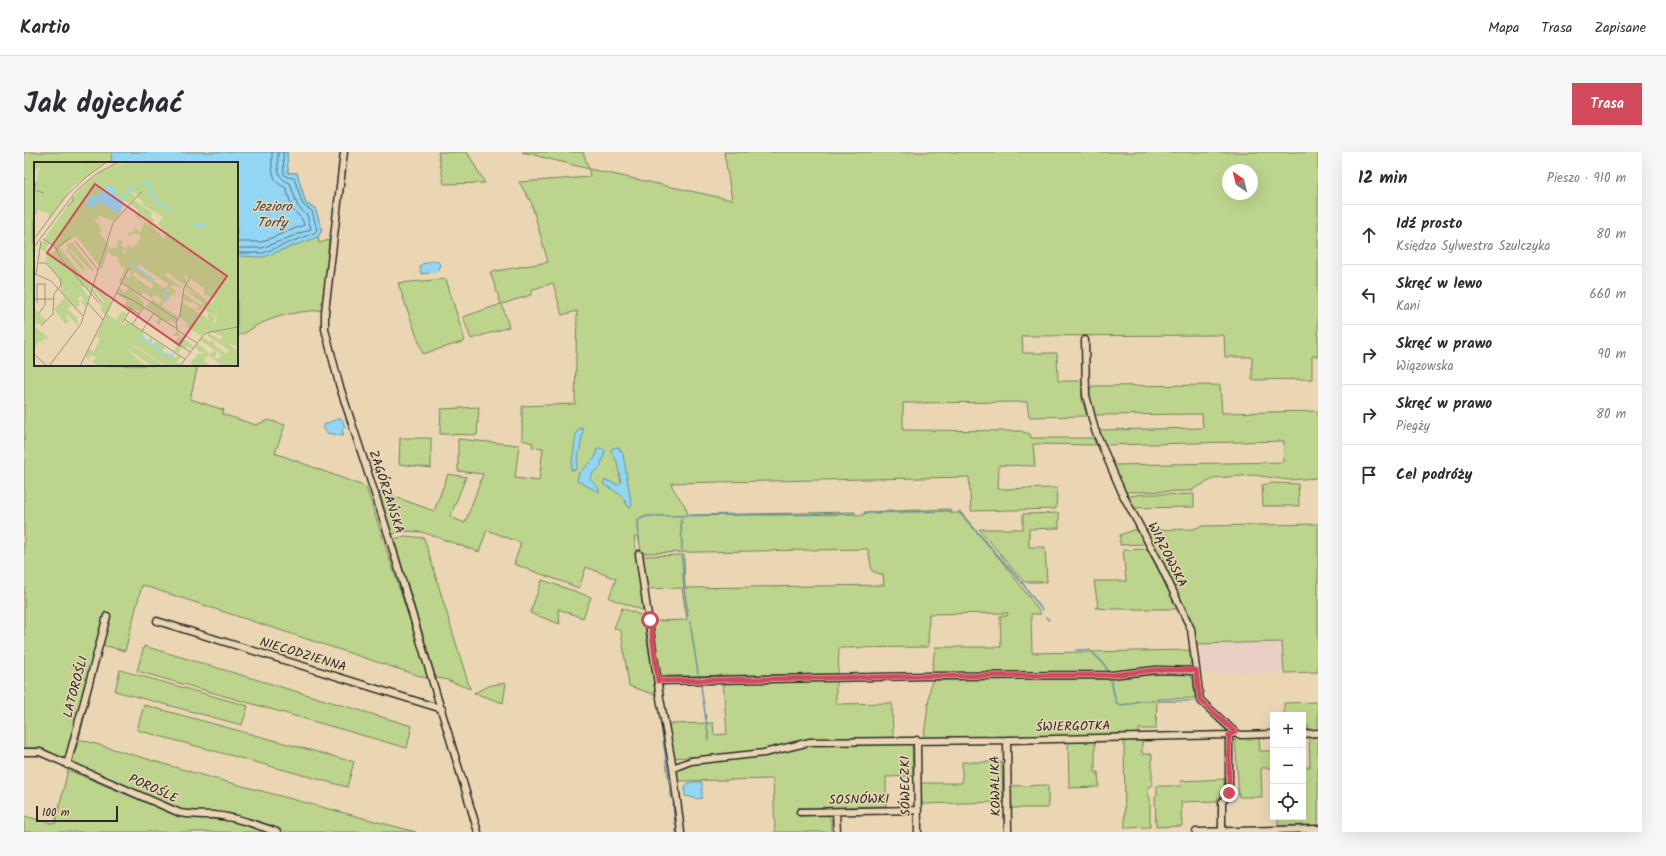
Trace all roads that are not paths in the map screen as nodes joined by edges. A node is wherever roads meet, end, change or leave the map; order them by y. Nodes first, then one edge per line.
1 (344, 152) edge
2 (1085, 340) dead end
3 (639, 554) dead end
4 (106, 616) dead end
5 (157, 621) dead end
6 (1196, 670) junction
7 (658, 681) junction
8 (442, 709) junction
9 (1318, 733) edge
10 (1232, 734) junction
11 (1270, 734) edge
12 (1306, 734) edge
13 (917, 740) junction
14 (1007, 740) junction
15 (24, 752) edge
16 (67, 765) junction
17 (673, 768) junction
18 (918, 810) junction
19 (800, 812) dead end
20 (836, 812) junction
21 (1318, 829) edge
22 (1222, 831) edge
23 (277, 832) edge
24 (478, 832) edge
25 (681, 832) edge
26 (837, 832) edge
27 (918, 832) edge
28 (1008, 832) edge
29 (1196, 832) edge

1 - 8 street, ZAGÓRZAŃSKA
2 - 6 street, WIĄZOWSKA
3 - 7 street
4 - 16 street, LATOROŚLI
5 - 8 street, NIECODZIENNA
6 - 7 street
6 - 10 street, WIĄZOWSKA
7 - 17 street
8 - 24 street, ZAGÓRZAŃSKA
9 - 12 street
10 - 11 street
10 - 14 street, ŚWIERGOTKA
10 - 22 street
13 - 14 street, ŚWIERGOTKA
13 - 17 street, ŚWIERGOTKA
13 - 18 street, SÓWECZKI
14 - 28 street, KOWALIKA
15 - 16 street, POROŚLE
16 - 23 street, POROŚLE
17 - 25 street
18 - 20 street, SOSNÓWKI
18 - 27 street, SÓWECZKI
19 - 20 street, SOSNÓWKI
20 - 26 street
21 - 22 street
22 - 29 street

